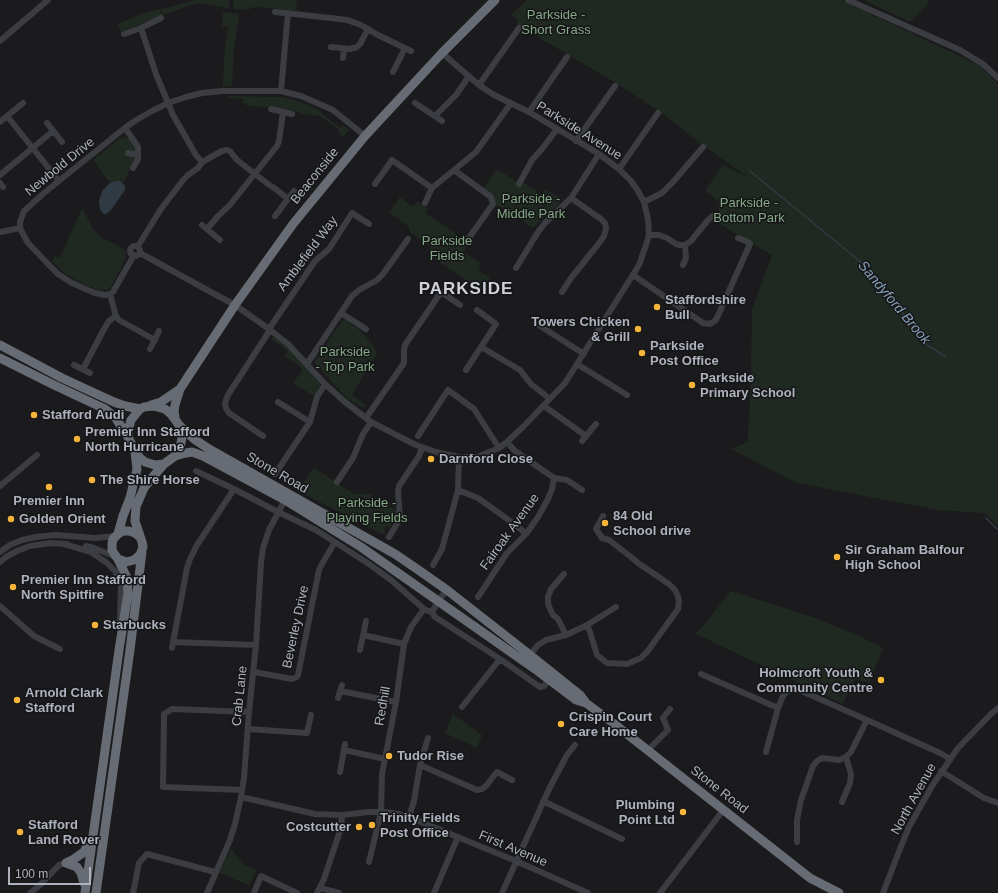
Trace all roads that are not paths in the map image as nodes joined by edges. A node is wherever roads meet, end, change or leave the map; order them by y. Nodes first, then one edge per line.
1 (48, 0) edge
2 (495, 0) edge
3 (848, 0) edge
4 (275, 12) dead end
5 (288, 13) junction
6 (161, 18) dead end
7 (141, 28) junction
8 (519, 28) dead end
9 (368, 29) junction
10 (124, 34) dead end
11 (0, 41) edge
12 (330, 47) dead end
13 (405, 48) junction
14 (344, 49) junction
15 (411, 51) dead end
16 (442, 53) junction
17 (567, 57) dead end
18 (344, 58) dead end
19 (392, 72) dead end
20 (468, 76) junction
21 (998, 78) edge
22 (479, 85) junction
23 (614, 86) dead end
24 (281, 91) junction
25 (23, 103) dead end
26 (168, 103) junction
27 (415, 103) dead end
28 (511, 103) junction
29 (271, 109) dead end
30 (283, 112) junction
31 (529, 112) junction
32 (658, 113) dead end
33 (292, 114) dead end
34 (7, 116) junction
35 (435, 116) junction
36 (442, 121) dead end
37 (0, 122) edge
38 (47, 123) dead end
39 (125, 128) junction
40 (557, 129) junction
41 (53, 131) junction
42 (365, 136) junction
43 (576, 141) junction
44 (62, 142) dead end
45 (703, 147) dead end
46 (33, 148) junction
47 (128, 153) dead end
48 (598, 154) junction
49 (138, 155) junction
50 (202, 162) junction
51 (133, 168) dead end
52 (619, 168) junction
53 (454, 170) junction
54 (255, 174) junction
55 (0, 175) edge
56 (59, 181) junction
57 (375, 184) dead end
58 (519, 184) dead end
59 (432, 188) junction
60 (294, 191) dead end
61 (571, 198) junction
62 (288, 199) junction
63 (644, 202) junction
64 (425, 203) dead end
65 (346, 209) dead end
66 (352, 213) junction
67 (720, 215) dead end
68 (275, 216) dead end
69 (369, 224) dead end
70 (20, 228) junction
71 (0, 232) edge
72 (649, 235) junction
73 (738, 238) dead end
74 (408, 239) dead end
75 (220, 240) dead end
76 (466, 242) dead end
77 (685, 245) junction
78 (138, 246) junction
79 (140, 253) junction
80 (134, 256) junction
81 (683, 265) dead end
82 (516, 268) dead end
83 (633, 275) junction
84 (562, 292) dead end
85 (110, 294) junction
86 (235, 305) junction
87 (460, 306) dead end
88 (477, 310) dead end
89 (341, 313) junction
90 (116, 316) junction
91 (537, 324) dead end
92 (270, 329) junction
93 (366, 329) dead end
94 (159, 331) dead end
95 (155, 340) junction
96 (0, 345) edge
97 (481, 347) junction
98 (150, 349) dead end
99 (584, 354) junction
100 (0, 358) edge
101 (307, 364) junction
102 (577, 364) junction
103 (74, 365) dead end
104 (83, 369) junction
105 (466, 370) dead end
106 (90, 373) dead end
107 (325, 384) junction
108 (180, 389) junction
109 (627, 395) dead end
110 (550, 399) junction
111 (278, 402) dead end
112 (149, 406) junction
113 (544, 406) junction
114 (140, 408) junction
115 (368, 420) junction
116 (177, 422) junction
117 (310, 422) junction
118 (596, 424) dead end
119 (261, 433) dead end
120 (418, 436) dead end
121 (128, 437) junction
122 (507, 442) junction
123 (422, 448) junction
124 (499, 448) junction
125 (135, 451) junction
126 (38, 456) dead end
127 (175, 456) junction
128 (459, 457) junction
129 (164, 464) junction
130 (196, 471) dead end
131 (275, 474) dead end
132 (554, 478) junction
133 (337, 482) dead end
134 (0, 486) edge
135 (234, 489) junction
136 (458, 490) junction
137 (582, 490) dead end
138 (285, 500) junction
139 (278, 512) junction
140 (603, 516) dead end
141 (526, 534) junction
142 (116, 535) junction
143 (140, 537) junction
144 (389, 537) dead end
145 (335, 542) junction
146 (64, 544) junction
147 (0, 552) edge
148 (142, 552) junction
149 (117, 558) junction
150 (0, 562) edge
151 (433, 565) dead end
152 (564, 574) dead end
153 (447, 590) junction
154 (478, 597) dead end
155 (438, 601) junction
156 (1, 607) edge
157 (616, 607) dead end
158 (424, 609) junction
159 (431, 611) junction
160 (366, 621) dead end
161 (587, 625) junction
162 (363, 635) junction
163 (566, 635) junction
164 (404, 644) junction
165 (256, 645) junction
166 (60, 649) dead end
167 (119, 650) junction
168 (360, 650) dead end
169 (527, 658) junction
170 (500, 659) junction
171 (254, 672) junction
172 (701, 674) dead end
173 (549, 680) junction
174 (338, 698) dead end
175 (396, 702) junction
176 (586, 703) junction
177 (462, 707) dead end
178 (778, 708) junction
179 (998, 708) edge
180 (670, 709) dead end
181 (249, 712) junction
182 (311, 715) dead end
183 (867, 720) junction
184 (248, 728) junction
185 (428, 738) dead end
186 (575, 745) dead end
187 (648, 750) junction
188 (766, 752) dead end
189 (846, 757) junction
190 (385, 759) junction
191 (950, 759) junction
192 (420, 765) junction
193 (941, 771) junction
194 (340, 772) dead end
195 (512, 780) dead end
196 (242, 790) junction
197 (241, 797) junction
198 (543, 801) junction
199 (842, 802) dead end
200 (998, 803) edge
201 (724, 809) junction
202 (382, 812) junction
203 (342, 815) junction
204 (409, 817) junction
205 (94, 829) junction
206 (458, 837) junction
207 (622, 839) dead end
208 (797, 842) dead end
209 (516, 861) junction
210 (369, 862) dead end
211 (66, 863) junction
212 (215, 872) junction
213 (85, 890) edge
214 (573, 890) edge
215 (318, 891) edge
216 (30, 893) edge
217 (96, 893) edge
218 (133, 893) edge
219 (207, 893) edge
220 (254, 893) edge
221 (296, 893) edge
222 (339, 893) edge
223 (434, 893) edge
224 (502, 893) edge
225 (588, 893) edge
226 (660, 893) edge
227 (839, 893) edge
228 (883, 893) edge

1 - 11 street
2 - 16 highway, Beaconside
3 - 21 street
4 - 5 street
5 - 9 street
5 - 24 street
6 - 7 street
7 - 10 street
7 - 26 street
8 - 22 street
9 - 13 street
9 - 14 street
12 - 14 street
13 - 15 street
13 - 19 street
14 - 18 street
16 - 20 street, Parkside Avenue
16 - 42 highway, Beaconside
17 - 31 street
20 - 22 street, Parkside Avenue
20 - 35 street
22 - 28 street, Parkside Avenue
23 - 43 street
24 - 26 street, Newbold Drive
24 - 42 street, Newbold Drive
25 - 34 street
26 - 39 street, Newbold Drive
26 - 50 street
27 - 35 street
28 - 31 street, Parkside Avenue
28 - 53 street
29 - 30 street
30 - 33 street
30 - 54 street
31 - 40 street, Parkside Avenue
32 - 52 street
34 - 37 street
34 - 46 street
35 - 36 street
38 - 41 street
39 - 49 street
39 - 56 street, Newbold Drive
40 - 43 street, Parkside Avenue
40 - 58 street
41 - 44 street
41 - 46 street
42 - 86 highway, Beaconside
43 - 48 street, Parkside Avenue
45 - 63 street
46 - 55 street
46 - 56 street
47 - 49 street
48 - 52 street, Parkside Avenue
48 - 61 street
49 - 51 street
50 - 54 street
50 - 78 street
52 - 63 street, Parkside Avenue
53 - 59 street
53 - 76 street
54 - 62 street
54 - 75 street
56 - 70 street, Newbold Drive
57 - 59 street
59 - 64 street
60 - 62 street
61 - 82 street
61 - 84 street
62 - 68 street
63 - 72 street, Parkside Avenue
65 - 66 street, Amblefield Way
66 - 69 street, Amblefield Way
66 - 92 street, Amblefield Way
67 - 77 street
70 - 71 street
70 - 85 street
72 - 77 street
72 - 83 street, Parkside Avenue
73 - 83 street
74 - 89 street
77 - 81 street
78 - 79 street
78 - 80 street
79 - 80 street
79 - 86 street, Parkside Avenue
80 - 85 street
83 - 99 street, Parkside Avenue
85 - 90 street
86 - 92 street, Parkside Avenue
86 - 108 highway, Beaconside
87 - 115 street
88 - 97 street
89 - 93 street
89 - 101 street
90 - 95 street
90 - 104 street
91 - 99 street
92 - 101 street, Parkside Avenue
92 - 119 street, Amblefield Way
94 - 95 street
95 - 98 street
96 - 114 highway
97 - 105 street
97 - 110 street
99 - 102 street, Parkside Avenue
100 - 121 highway
101 - 107 street, Parkside Avenue
102 - 109 street
102 - 110 street, Parkside Avenue
103 - 104 street
104 - 106 street
107 - 115 street, Parkside Avenue
107 - 117 street
108 - 112 highway, Beaconside
108 - 116 highway, Beaconside
110 - 113 street, Parkside Avenue
111 - 117 street
112 - 114 highway
112 - 116 highway
113 - 118 street
113 - 122 street, Parkside Avenue
114 - 121 highway
115 - 123 street, Parkside Avenue
115 - 133 street
116 - 127 highway
116 - 153 highway, Stone Road
117 - 131 street
120 - 124 street
121 - 125 highway
122 - 124 street, Parkside Avenue
122 - 132 street
123 - 128 street, Parkside Avenue
123 - 144 street
124 - 128 street, Parkside Avenue
125 - 129 highway
125 - 142 highway
126 - 134 street
127 - 129 highway
127 - 138 highway, Stone Road
128 - 136 street
129 - 143 highway
130 - 135 street
132 - 137 street
132 - 141 street, Fairoak Avenue
135 - 139 street
135 - 165 street
136 - 141 street
136 - 151 street
138 - 139 street, Crab Lane
138 - 155 highway, Stone Road
139 - 145 street
139 - 165 street, Crab Lane
140 - 161 street
141 - 154 street, Fairoak Avenue
142 - 143 highway
142 - 147 street
142 - 149 highway
143 - 148 highway
145 - 158 street
145 - 171 street, Beverley Drive
146 - 149 street
146 - 150 street
146 - 167 street
148 - 149 highway
148 - 217 highway
149 - 167 highway
152 - 163 street
153 - 155 street
153 - 169 highway, Stone Road
155 - 159 street
155 - 169 highway, Stone Road
156 - 166 street
157 - 161 street
158 - 159 street
158 - 164 street, Redhill
159 - 170 street
160 - 162 street
161 - 163 street
162 - 164 street
162 - 168 street
163 - 169 street
164 - 175 street, Redhill
165 - 171 street, Crab Lane
167 - 205 highway
169 - 173 highway, Stone Road
169 - 176 highway, Stone Road
170 - 173 street
170 - 177 street
171 - 181 street, Crab Lane
172 - 178 street
173 - 176 highway, Stone Road
174 - 175 street
175 - 190 street, Redhill
176 - 187 highway, Stone Road
178 - 183 street
178 - 188 street
179 - 191 street, North Avenue
180 - 187 street
181 - 184 street, Crab Lane
181 - 196 street
182 - 184 street
183 - 189 street
183 - 191 street
184 - 196 street, Crab Lane
185 - 192 street
186 - 198 street
187 - 201 highway, Stone Road
189 - 199 street
189 - 208 street
190 - 194 street
190 - 202 street, Redhill
191 - 193 street, North Avenue
192 - 195 street
192 - 204 street
193 - 200 street
193 - 228 street, North Avenue
196 - 197 street, Crab Lane
197 - 203 street, First Avenue
197 - 212 street, Crab Lane
198 - 207 street
198 - 209 street
201 - 226 street
201 - 227 highway, Stone Road
202 - 203 street, First Avenue
202 - 204 street, First Avenue
202 - 210 street, Redhill
203 - 215 street
204 - 206 street, First Avenue
205 - 211 highway
205 - 213 highway
206 - 209 street, First Avenue
206 - 223 street
209 - 214 street, First Avenue
209 - 224 street
211 - 213 highway
211 - 216 street
212 - 218 street
212 - 219 street, Crab Lane
214 - 225 street, First Avenue
215 - 222 street
220 - 221 street

